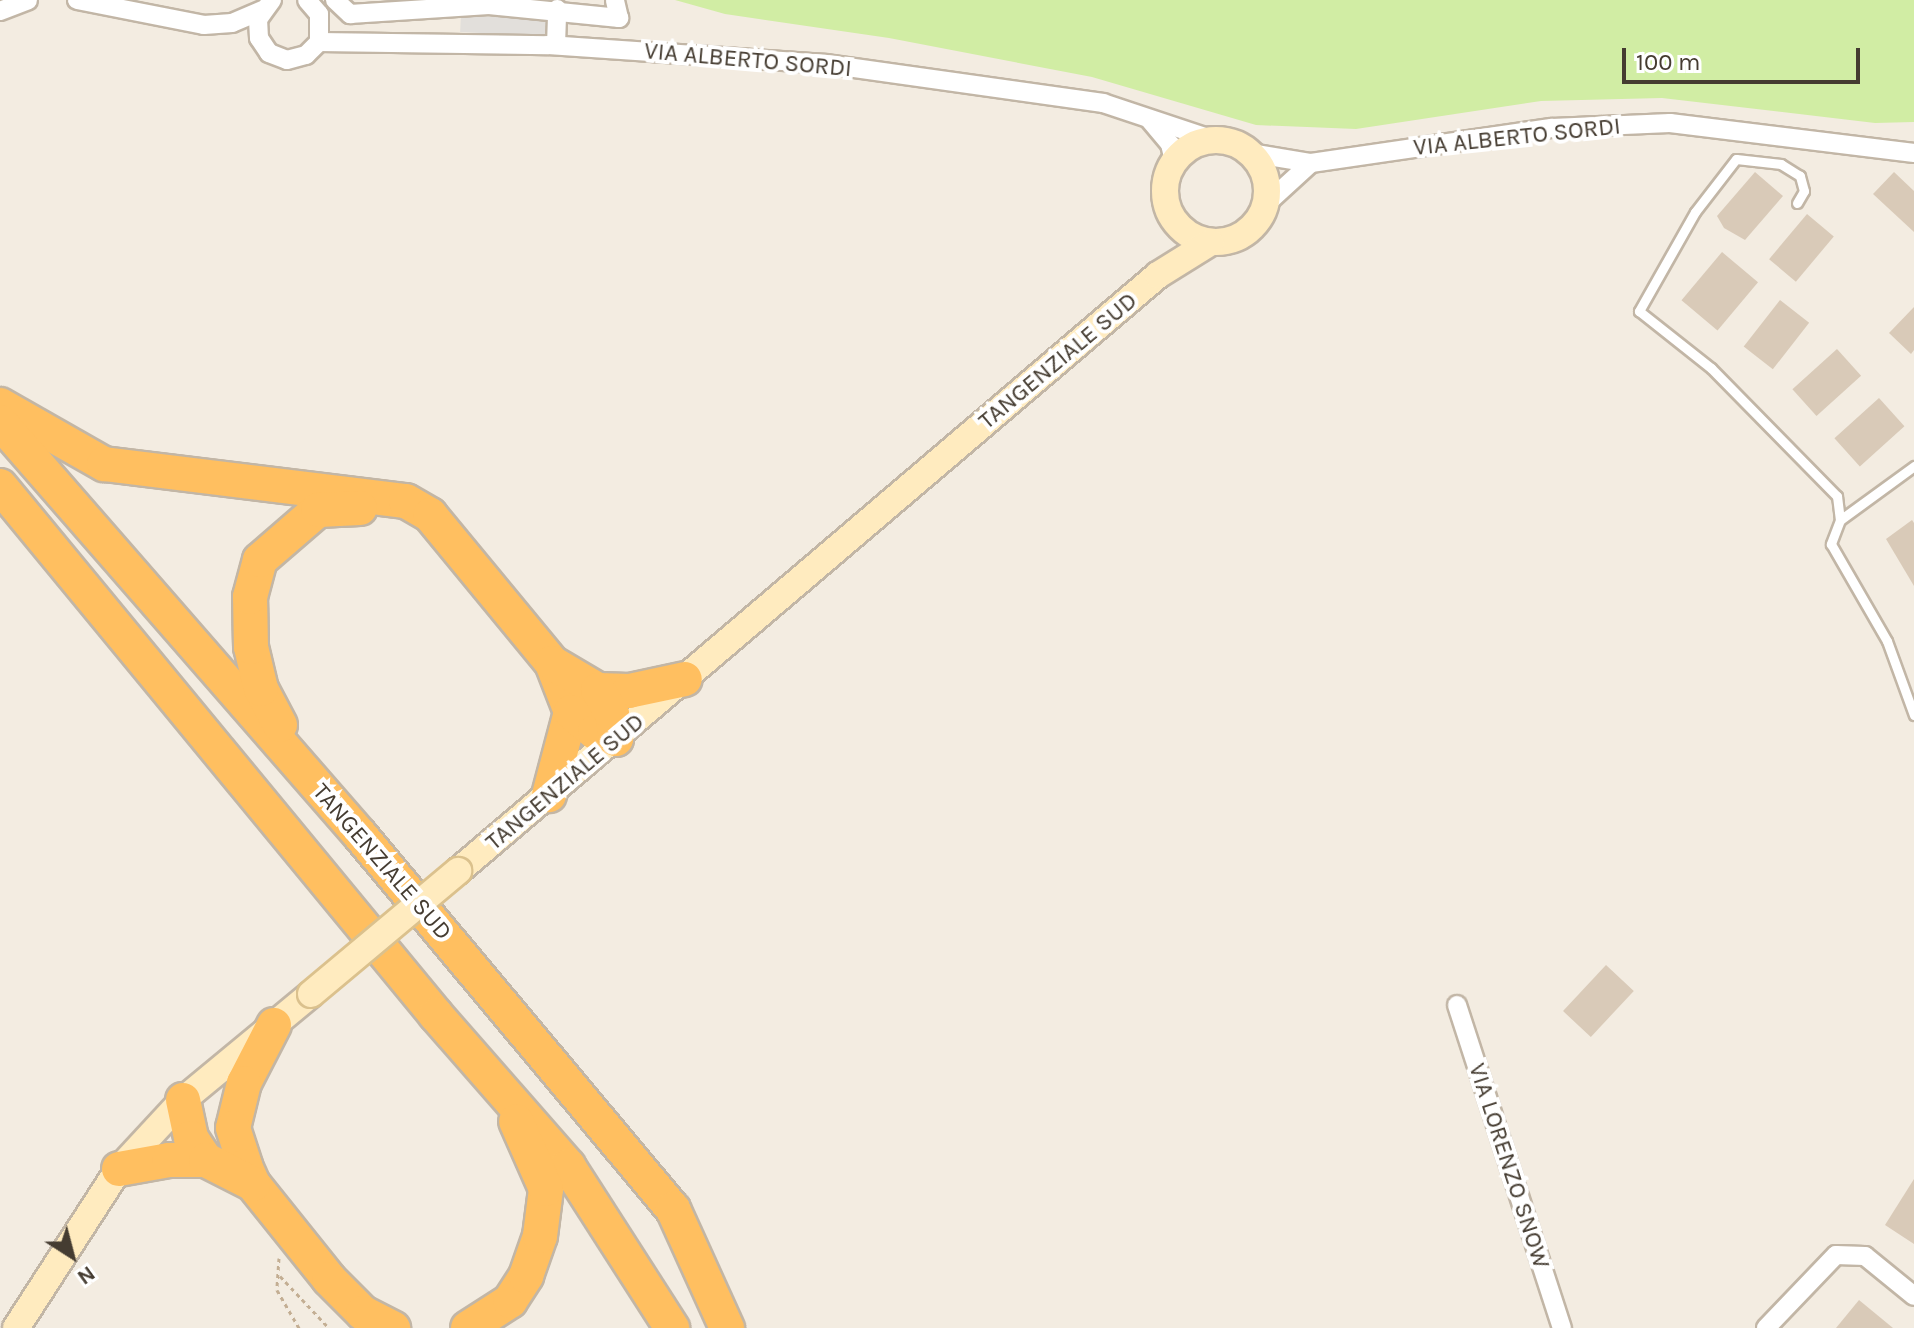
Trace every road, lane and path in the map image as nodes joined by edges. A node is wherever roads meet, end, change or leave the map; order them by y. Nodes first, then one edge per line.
1 (28, 0) edge
2 (77, 0) edge
3 (307, 0) edge
4 (267, 5) edge
5 (339, 5) edge
6 (557, 9) junction
7 (617, 9) edge
8 (0, 11) edge
9 (218, 24) junction
10 (320, 32) junction
11 (556, 45) junction
12 (269, 53) junction
13 (1144, 114) junction
14 (1214, 140) junction
15 (1250, 153) junction
16 (1914, 153) edge
17 (1174, 162) junction
18 (1311, 163) junction
19 (1797, 203) dead end
20 (1266, 204) junction
21 (1180, 228) junction
22 (1211, 242) junction
23 (1158, 275) junction
24 (0, 404) edge
25 (0, 422) edge
26 (1914, 466) edge
27 (0, 486) edge
28 (1840, 520) junction
29 (482, 578) junction
30 (552, 663) junction
31 (685, 679) junction
32 (598, 690) junction
33 (571, 712) junction
34 (1914, 715) edge
35 (616, 739) junction
36 (549, 795) junction
37 (360, 835) junction
38 (1457, 1005) dead end
39 (274, 1025) junction
40 (500, 1084) junction
41 (183, 1100) junction
42 (233, 1128) junction
43 (206, 1160) junction
44 (119, 1169) junction
45 (253, 1184) junction
46 (289, 1229) junction
47 (278, 1274) junction
48 (1914, 1296) edge
49 (16, 1328) edge
50 (299, 1328) edge
51 (329, 1328) edge
52 (393, 1328) edge
53 (468, 1328) edge
54 (672, 1328) edge
55 (727, 1328) edge
56 (1562, 1328) edge
57 (1766, 1328) edge

1 - 8 street
2 - 9 street
3 - 10 street
4 - 9 street
4 - 12 street
5 - 6 street
6 - 7 street
6 - 11 street
9 - 12 street
10 - 11 street, VIA ALBERTO SORDI
10 - 12 street, VIA ALBERTO SORDI
11 - 13 street, VIA ALBERTO SORDI
13 - 14 street, VIA ALBERTO SORDI
13 - 17 street
14 - 15 street
14 - 17 street
15 - 18 street, VIA ALBERTO SORDI
15 - 20 street
16 - 18 street, VIA ALBERTO SORDI
17 - 21 street
18 - 20 street
19 - 28 lane
20 - 22 street
21 - 22 street
21 - 23 street, TANGENZIALE SUD
22 - 23 street, TANGENZIALE SUD
23 - 31 street, TANGENZIALE SUD
24 - 29 highway
25 - 37 highway, TANGENZIALE SUD
26 - 28 lane
27 - 40 highway
28 - 34 lane
29 - 30 highway
29 - 37 highway
30 - 32 highway
30 - 33 highway
31 - 32 highway
31 - 35 street, TANGENZIALE SUD
32 - 35 highway
33 - 35 highway
33 - 36 highway
35 - 36 street, TANGENZIALE SUD
36 - 39 street, TANGENZIALE SUD, bridge
37 - 55 highway, TANGENZIALE SUD
38 - 56 street, VIA LORENZO SNOW
39 - 41 street, TANGENZIALE SUD
39 - 42 highway
40 - 53 highway
40 - 54 highway
41 - 42 highway
41 - 43 highway
41 - 44 street, TANGENZIALE SUD
42 - 45 highway
43 - 44 highway
43 - 45 highway
44 - 49 street, TANGENZIALE SUD
45 - 46 highway
46 - 47 path
46 - 52 highway
47 - 50 path
47 - 51 path
48 - 57 street

